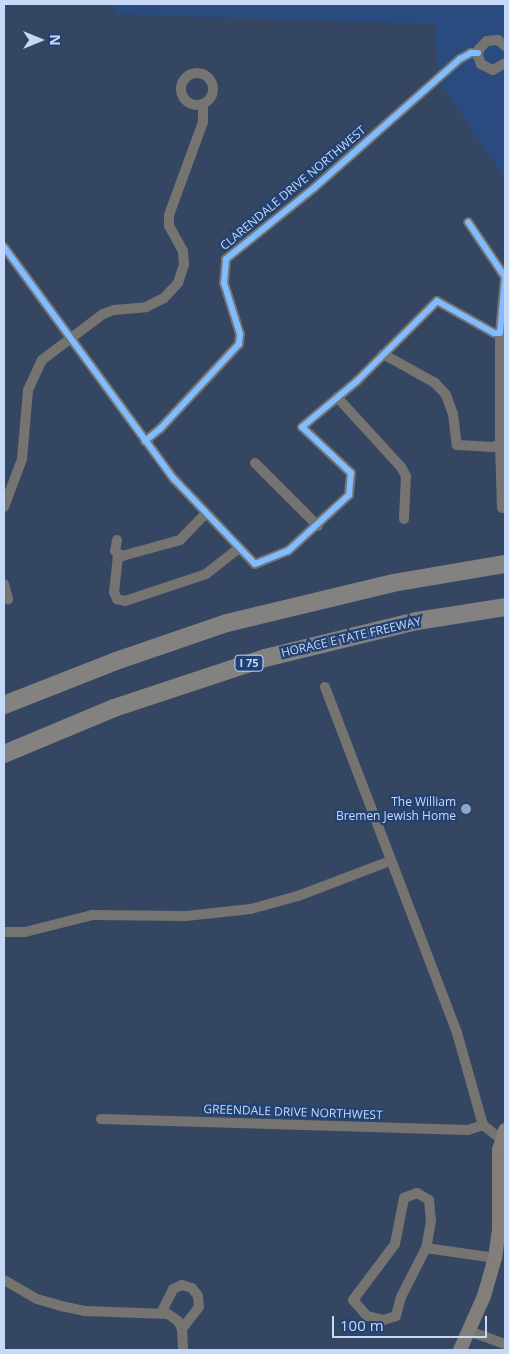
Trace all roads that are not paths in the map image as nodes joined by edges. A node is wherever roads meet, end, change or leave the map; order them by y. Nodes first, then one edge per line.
1 (505, 46) edge
2 (478, 53) junction
3 (505, 63) edge
4 (203, 104) dead end
5 (468, 222) dead end
6 (4, 247) edge
7 (500, 333) junction
8 (72, 339) junction
9 (383, 354) junction
10 (337, 397) junction
11 (145, 441) junction
12 (500, 444) junction
13 (255, 463) dead end
14 (4, 507) edge
15 (502, 508) dead end
16 (206, 514) junction
17 (404, 519) dead end
18 (318, 526) junction
19 (117, 540) dead end
20 (239, 548) junction
21 (118, 556) junction
22 (505, 564) edge
23 (4, 584) edge
24 (8, 599) dead end
25 (505, 607) edge
26 (325, 688) dead end
27 (4, 705) edge
28 (4, 754) edge
29 (390, 861) junction
30 (4, 932) edge
31 (101, 1119) dead end
32 (484, 1125) junction
33 (503, 1134) edge
34 (426, 1248) junction
35 (495, 1258) junction
36 (4, 1280) edge
37 (161, 1313) junction
38 (182, 1329) junction
39 (469, 1331) junction
40 (505, 1344) edge
41 (183, 1350) edge
42 (460, 1350) edge

1 - 2 street, CLARENDALE DRIVE NORTHWEST
2 - 3 street
2 - 11 street, CLARENDALE DRIVE NORTHWEST
4 - 8 street
5 - 7 street
6 - 8 street
7 - 9 street
7 - 12 street
8 - 11 street
8 - 14 street
9 - 10 street
9 - 12 street
10 - 17 street
10 - 18 street
11 - 16 street
12 - 15 street
13 - 18 street
16 - 20 street
16 - 21 street
18 - 20 street
19 - 21 street
20 - 21 street
22 - 27 highway
23 - 24 street
25 - 28 highway, HORACE E TATE FREEWAY / I 75
26 - 29 street
29 - 30 street
29 - 32 street
31 - 32 street, GREENDALE DRIVE NORTHWEST
32 - 33 street
33 - 35 main road
34 - 34 street
34 - 35 street
35 - 39 main road
36 - 37 street
37 - 38 street
37 - 38 street
38 - 41 street
39 - 40 street
39 - 42 main road

